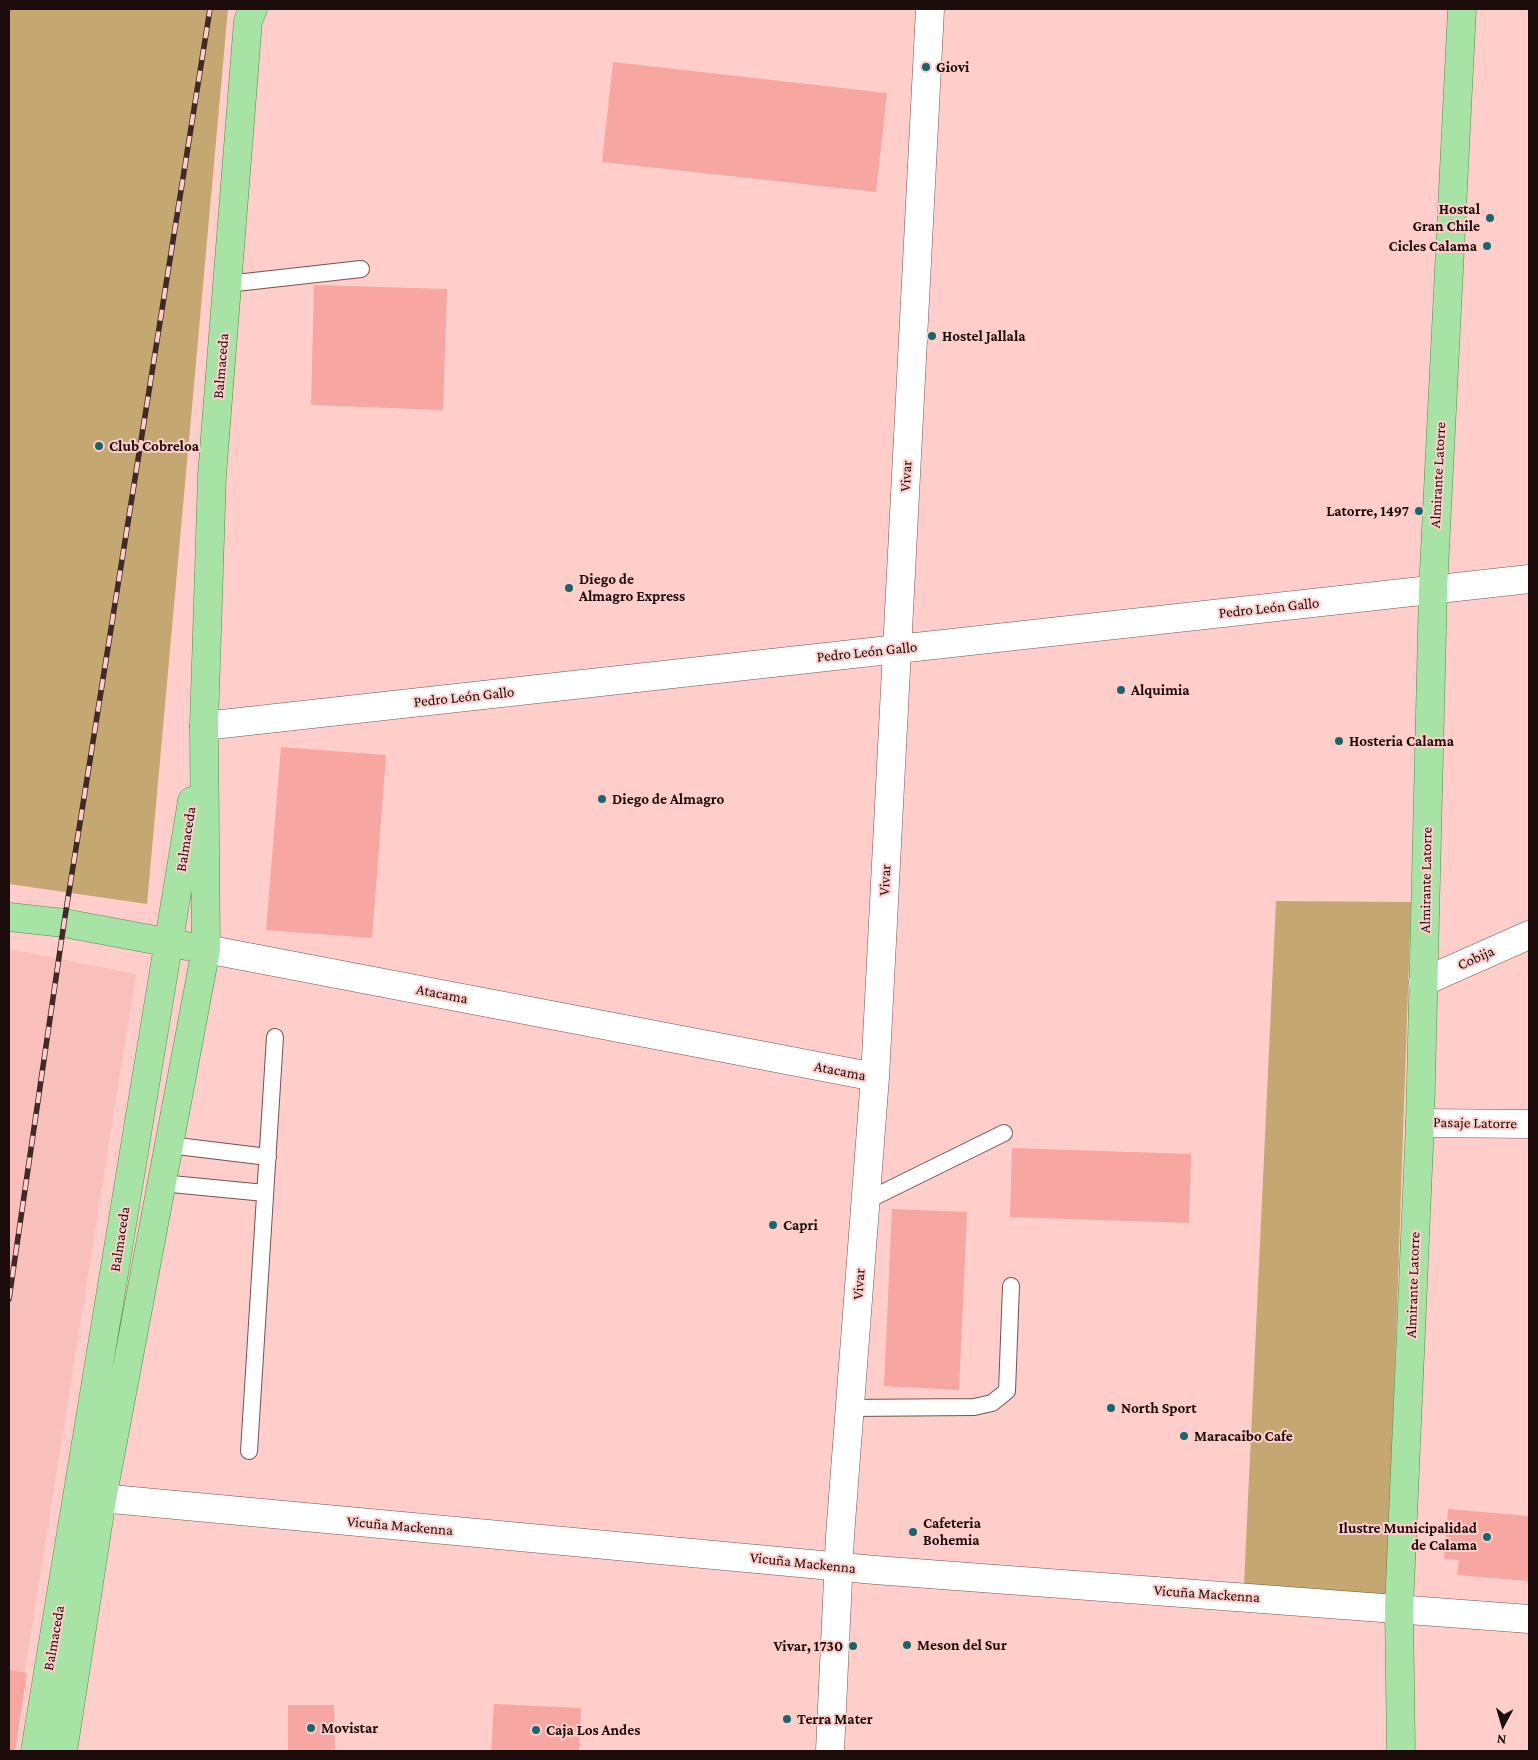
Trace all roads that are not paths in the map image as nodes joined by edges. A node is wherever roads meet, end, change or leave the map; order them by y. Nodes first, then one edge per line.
1 (253, 9) edge
2 (930, 9) edge
3 (1462, 9) edge
4 (361, 269) dead end
5 (227, 284) junction
6 (1529, 579) edge
7 (1432, 590) junction
8 (898, 648) junction
9 (204, 726) junction
10 (9, 917) edge
11 (1529, 935) edge
12 (169, 942) junction
13 (206, 949) junction
14 (1423, 982) junction
15 (275, 1037) dead end
16 (875, 1078) junction
17 (1420, 1123) junction
18 (1529, 1124) edge
19 (1004, 1133) dead end
20 (169, 1145) junction
21 (268, 1157) junction
22 (161, 1184) junction
23 (265, 1193) junction
24 (866, 1201) junction
25 (1011, 1286) dead end
26 (849, 1408) junction
27 (249, 1451) dead end
28 (90, 1497) junction
29 (839, 1566) junction
30 (1400, 1608) junction
31 (1529, 1619) edge
32 (35, 1751) edge
33 (63, 1751) edge
34 (830, 1751) edge
35 (1401, 1751) edge

1 - 5 main road, Balmaceda
2 - 8 street, Vivar
3 - 7 main road, Almirante Latorre
4 - 5 lane
5 - 9 main road, Balmaceda
6 - 7 street, Pedro León Gallo
7 - 8 street, Pedro León Gallo
7 - 14 main road, Almirante Latorre
8 - 9 street, Pedro León Gallo
8 - 16 street, Vivar
9 - 12 main road, Balmaceda
9 - 13 main road, Balmaceda
10 - 12 main road, Atacama
11 - 14 street, Cobija
12 - 13 main road, Atacama
12 - 28 main road, Balmaceda
13 - 16 street, Atacama
13 - 20 main road, Balmaceda
14 - 17 main road, Almirante Latorre
15 - 21 lane
16 - 24 street, Vivar
17 - 18 street, Pasaje Latorre
17 - 30 main road, Almirante Latorre
19 - 24 lane
20 - 21 lane
20 - 22 main road, Balmaceda
21 - 23 lane
22 - 23 lane
22 - 28 main road, Balmaceda
23 - 27 lane
24 - 26 street, Vivar
25 - 26 lane
26 - 29 street, Vivar
28 - 29 street, Vicuña Mackenna
28 - 32 main road, Balmaceda
28 - 33 main road, Balmaceda
29 - 30 street, Vicuña Mackenna
29 - 34 street, Vivar
30 - 31 street, Vicuña Mackenna
30 - 35 main road, Almirante Latorre

